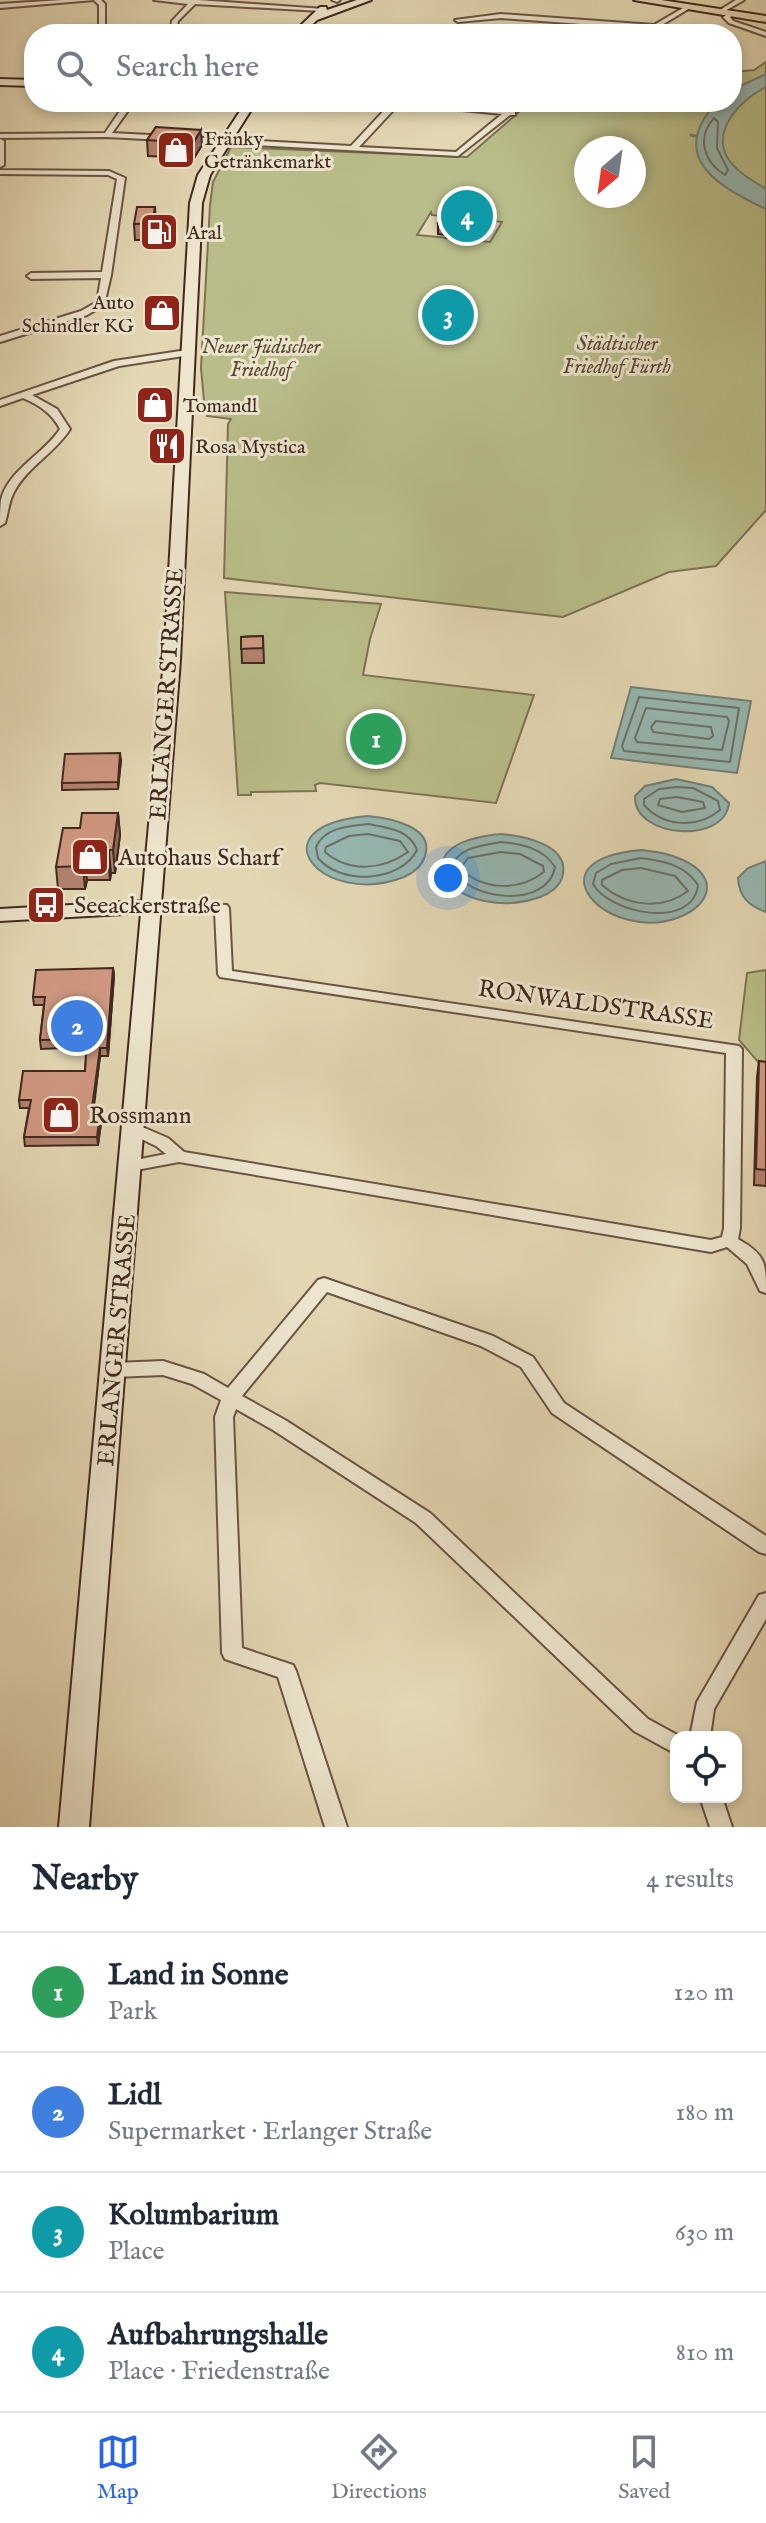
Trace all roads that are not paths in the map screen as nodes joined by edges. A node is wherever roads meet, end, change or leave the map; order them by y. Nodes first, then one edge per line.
1 (94, 0) edge
2 (157, 0) edge
3 (337, 0) edge
4 (366, 0) edge
5 (639, 0) edge
6 (658, 0) edge
7 (741, 0) edge
8 (194, 1) edge
9 (0, 6) edge
10 (688, 7) junction
11 (297, 9) junction
12 (321, 9) junction
13 (728, 12) junction
14 (313, 18) junction
15 (766, 18) edge
16 (458, 20) dead end
17 (102, 24) edge
18 (175, 24) edge
19 (307, 24) edge
20 (612, 24) edge
21 (659, 24) edge
22 (737, 24) edge
23 (742, 26) edge
24 (766, 34) edge
25 (0, 82) edge
26 (24, 83) edge
27 (123, 112) edge
28 (244, 112) edge
29 (387, 112) edge
30 (509, 112) joint
31 (520, 113) dead end
32 (107, 135) junction
33 (0, 139) edge
34 (224, 141) junction
35 (353, 149) junction
36 (0, 165) edge
37 (0, 172) edge
38 (107, 275) junction
39 (31, 276) dead end
40 (0, 339) edge
41 (187, 353) junction
42 (23, 395) junction
43 (0, 403) edge
44 (4, 492) edge
45 (0, 523) edge
46 (149, 907) junction
47 (0, 915) edge
48 (135, 1129) junction
49 (179, 1157) junction
50 (131, 1166) junction
51 (729, 1241) junction
52 (766, 1287) edge
53 (114, 1370) junction
54 (231, 1397) junction
55 (766, 1546) edge
56 (766, 1601) edge
57 (701, 1731) edge
58 (670, 1742) edge
59 (713, 1803) edge
60 (74, 1827) edge
61 (336, 1827) edge
62 (721, 1827) edge

1 - 9 street
1 - 17 street
2 - 8 street
3 - 12 main road
4 - 14 main road
5 - 10 main road
6 - 13 main road
7 - 13 street
8 - 11 street
8 - 18 street
10 - 13 main road
10 - 21 street
11 - 12 street
11 - 14 street
12 - 14 main road
13 - 15 main road
13 - 22 street
14 - 19 main road
16 - 20 street
23 - 24 street
25 - 26 main road
27 - 32 street
28 - 34 main road, ERLANGER STRASSE
29 - 35 street
30 - 31 street
30 - 35 street
32 - 33 street
32 - 34 street
33 - 36 street
34 - 35 street
34 - 41 main road, ERLANGER STRASSE
37 - 38 street
38 - 39 street
38 - 40 street
41 - 42 street
41 - 46 main road, ERLANGER STRASSE
42 - 43 street
42 - 44 street
44 - 45 street
46 - 47 main road
46 - 48 main road, ERLANGER STRASSE
46 - 51 street, RONWALDSTRASSE
48 - 49 street
48 - 50 main road, ERLANGER STRASSE
49 - 50 street
49 - 51 street
50 - 53 main road, ERLANGER STRASSE
51 - 52 street
53 - 54 street
53 - 60 main road, ERLANGER STRASSE
54 - 55 street
54 - 58 street
54 - 61 street
56 - 57 street
59 - 62 street

